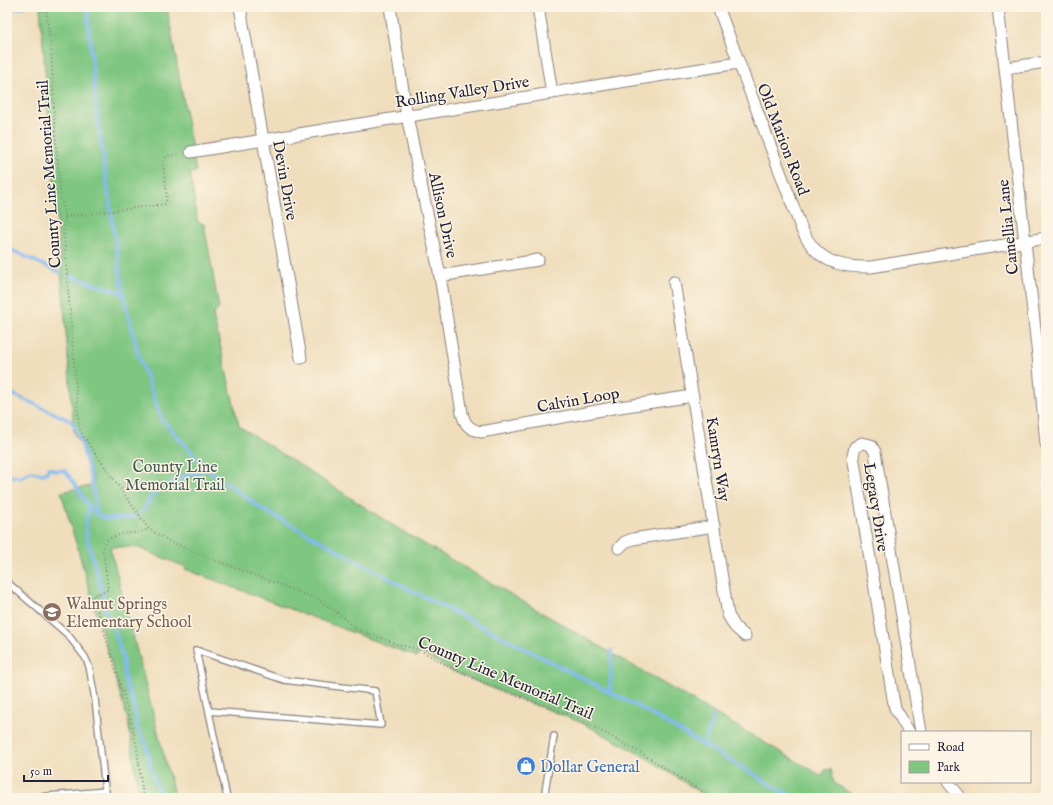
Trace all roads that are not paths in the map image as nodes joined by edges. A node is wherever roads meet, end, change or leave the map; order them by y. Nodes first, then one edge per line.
1 (240, 7) edge
2 (390, 7) edge
3 (538, 7) edge
4 (718, 7) edge
5 (998, 7) edge
6 (1046, 62) edge
7 (738, 63) junction
8 (1006, 68) junction
9 (552, 93) junction
10 (407, 116) junction
11 (263, 140) junction
12 (191, 152) road end
13 (1046, 238) edge
14 (1024, 241) junction
15 (538, 260) dead end
16 (440, 276) junction
17 (674, 282) dead end
18 (301, 358) dead end
19 (692, 396) junction
20 (469, 428) joint
21 (1046, 444) edge
22 (714, 526) junction
23 (619, 548) dead end
24 (7, 582) edge
25 (745, 636) dead end
26 (209, 711) junction
27 (908, 731) edge
28 (921, 731) edge
29 (554, 736) dead end
30 (949, 783) edge
31 (106, 791) junction
32 (26, 798) edge
33 (106, 798) edge
34 (227, 798) edge
35 (544, 798) edge
36 (962, 798) edge

1 - 11 street, Devin Drive
2 - 10 street, Allison Drive
3 - 9 street
4 - 7 street, Old Marion Road
5 - 8 street, Camellia Lane
6 - 8 street
7 - 9 street, Rolling Valley Drive
7 - 14 street, Old Marion Road
8 - 14 street, Camellia Lane
9 - 10 street, Rolling Valley Drive
10 - 11 street, Rolling Valley Drive
10 - 16 street, Allison Drive
11 - 12 street, Rolling Valley Drive
11 - 18 street, Devin Drive
13 - 14 street, Old Marion Road
14 - 21 street, Camellia Lane
15 - 16 street
16 - 20 street, Allison Drive
17 - 19 street, Kamryn Way
19 - 20 street, Calvin Loop
19 - 22 street, Kamryn Way
22 - 23 street
22 - 25 street, Kamryn Way
24 - 31 lane
26 - 26 lane
26 - 34 lane
27 - 28 street, Legacy Drive
29 - 35 lane
30 - 36 street
31 - 32 lane
31 - 33 lane

